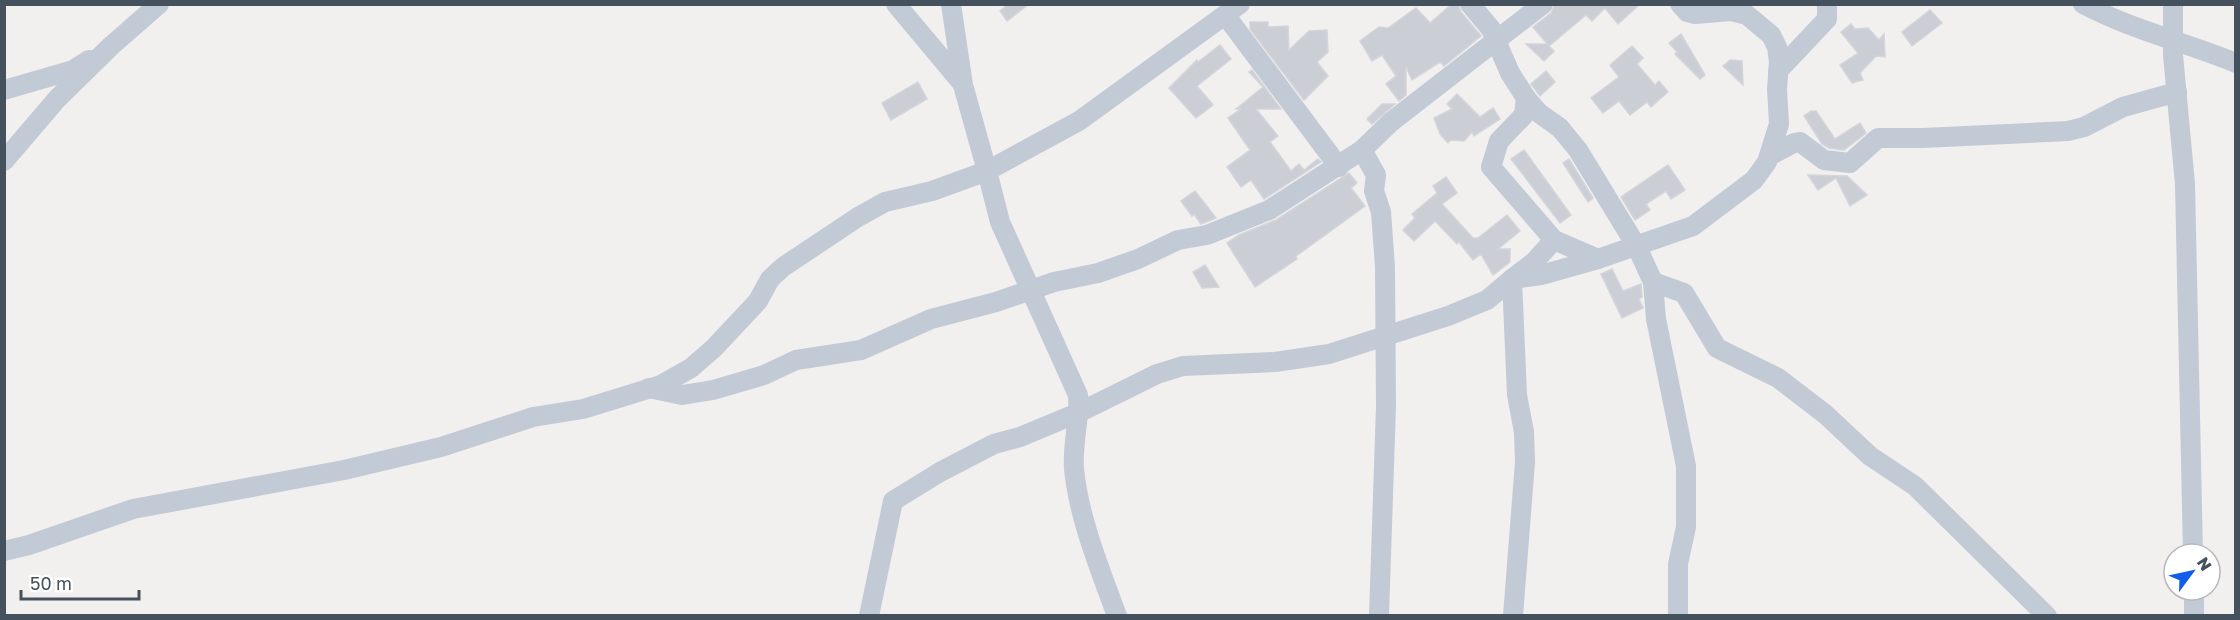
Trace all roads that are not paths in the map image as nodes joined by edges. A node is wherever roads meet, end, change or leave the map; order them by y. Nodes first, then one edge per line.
1 (159, 4) edge
2 (896, 4) edge
3 (951, 4) edge
4 (1470, 4) edge
5 (1543, 4) edge
6 (1680, 4) edge
7 (1827, 4) edge
8 (2083, 4) edge
9 (2173, 4) edge
10 (1233, 10) edge
11 (1495, 39) junction
12 (2173, 39) junction
13 (111, 46) junction
14 (2235, 63) edge
15 (1778, 71) junction
16 (963, 85) junction
17 (4, 90) edge
18 (2176, 92) junction
19 (1526, 98) junction
20 (1362, 150) junction
21 (1769, 156) junction
22 (4, 161) edge
23 (1339, 167) junction
24 (987, 171) junction
25 (1554, 240) junction
26 (1637, 247) junction
27 (1598, 259) junction
28 (1512, 279) junction
29 (1653, 282) junction
30 (1032, 290) junction
31 (1386, 336) junction
32 (649, 388) junction
33 (1080, 412) junction
34 (2193, 542) edge
35 (4, 551) edge
36 (869, 615) edge
37 (1118, 615) edge
38 (1379, 615) edge
39 (1513, 615) edge
40 (1678, 615) edge
41 (2047, 615) edge

1 - 13 street
2 - 16 street
3 - 16 street
4 - 11 street
5 - 11 street
6 - 15 street
7 - 15 street
8 - 12 street
9 - 12 street
10 - 23 street
10 - 24 street
11 - 19 street
11 - 20 street
12 - 14 street
12 - 18 street
13 - 17 street
13 - 22 street
15 - 21 street
16 - 24 street
18 - 21 street
18 - 34 street
19 - 25 street
19 - 26 street
20 - 23 street
20 - 31 street
21 - 26 street
23 - 30 street
24 - 30 street
24 - 32 street
25 - 27 street
25 - 28 street
26 - 27 street
26 - 29 street
27 - 28 street
28 - 31 street
28 - 39 street
29 - 40 street
29 - 41 street
30 - 32 street
30 - 33 street
31 - 33 street
31 - 38 street
32 - 35 street
33 - 36 street
33 - 37 street

